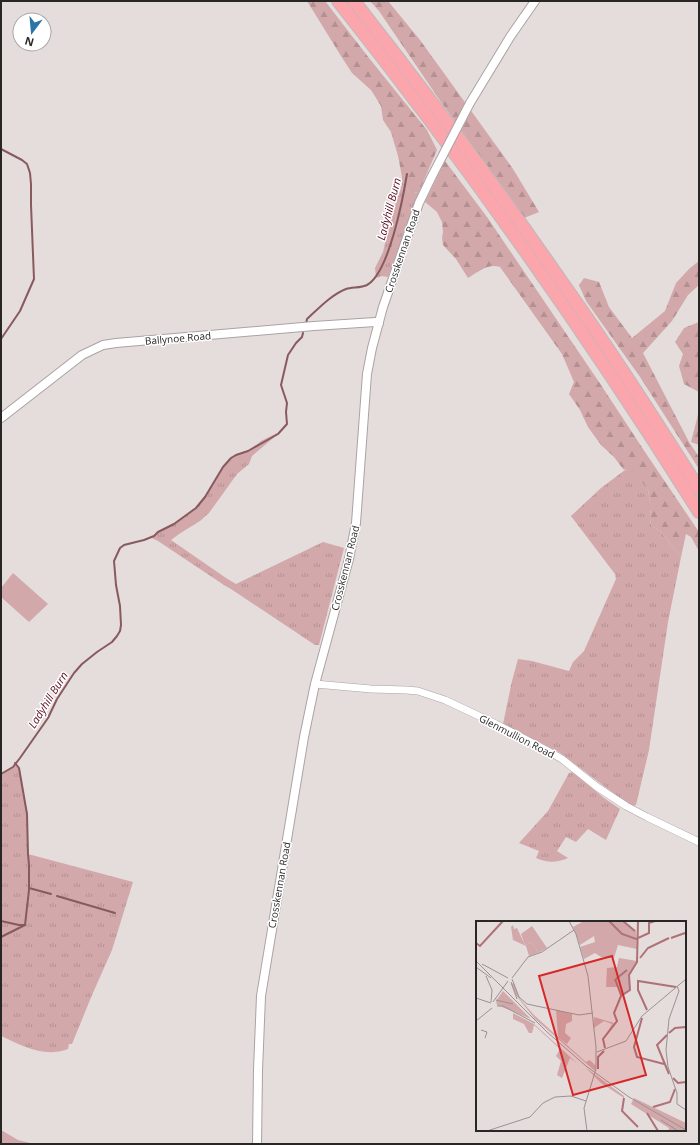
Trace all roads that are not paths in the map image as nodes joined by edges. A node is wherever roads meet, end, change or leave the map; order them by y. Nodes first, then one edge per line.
1 (338, 1) edge
2 (354, 1) edge
3 (535, 1) edge
4 (379, 323) junction
5 (1, 418) edge
6 (699, 489) edge
7 (699, 512) edge
8 (315, 684) junction
9 (699, 842) edge
10 (257, 1144) edge

1 - 7 highway
2 - 6 highway
3 - 4 street, Crosskennan Road, bridge
4 - 5 street, Ballynoe Road
4 - 8 street, Crosskennan Road
8 - 9 street, Glenmullion Road
8 - 10 street, Crosskennan Road

